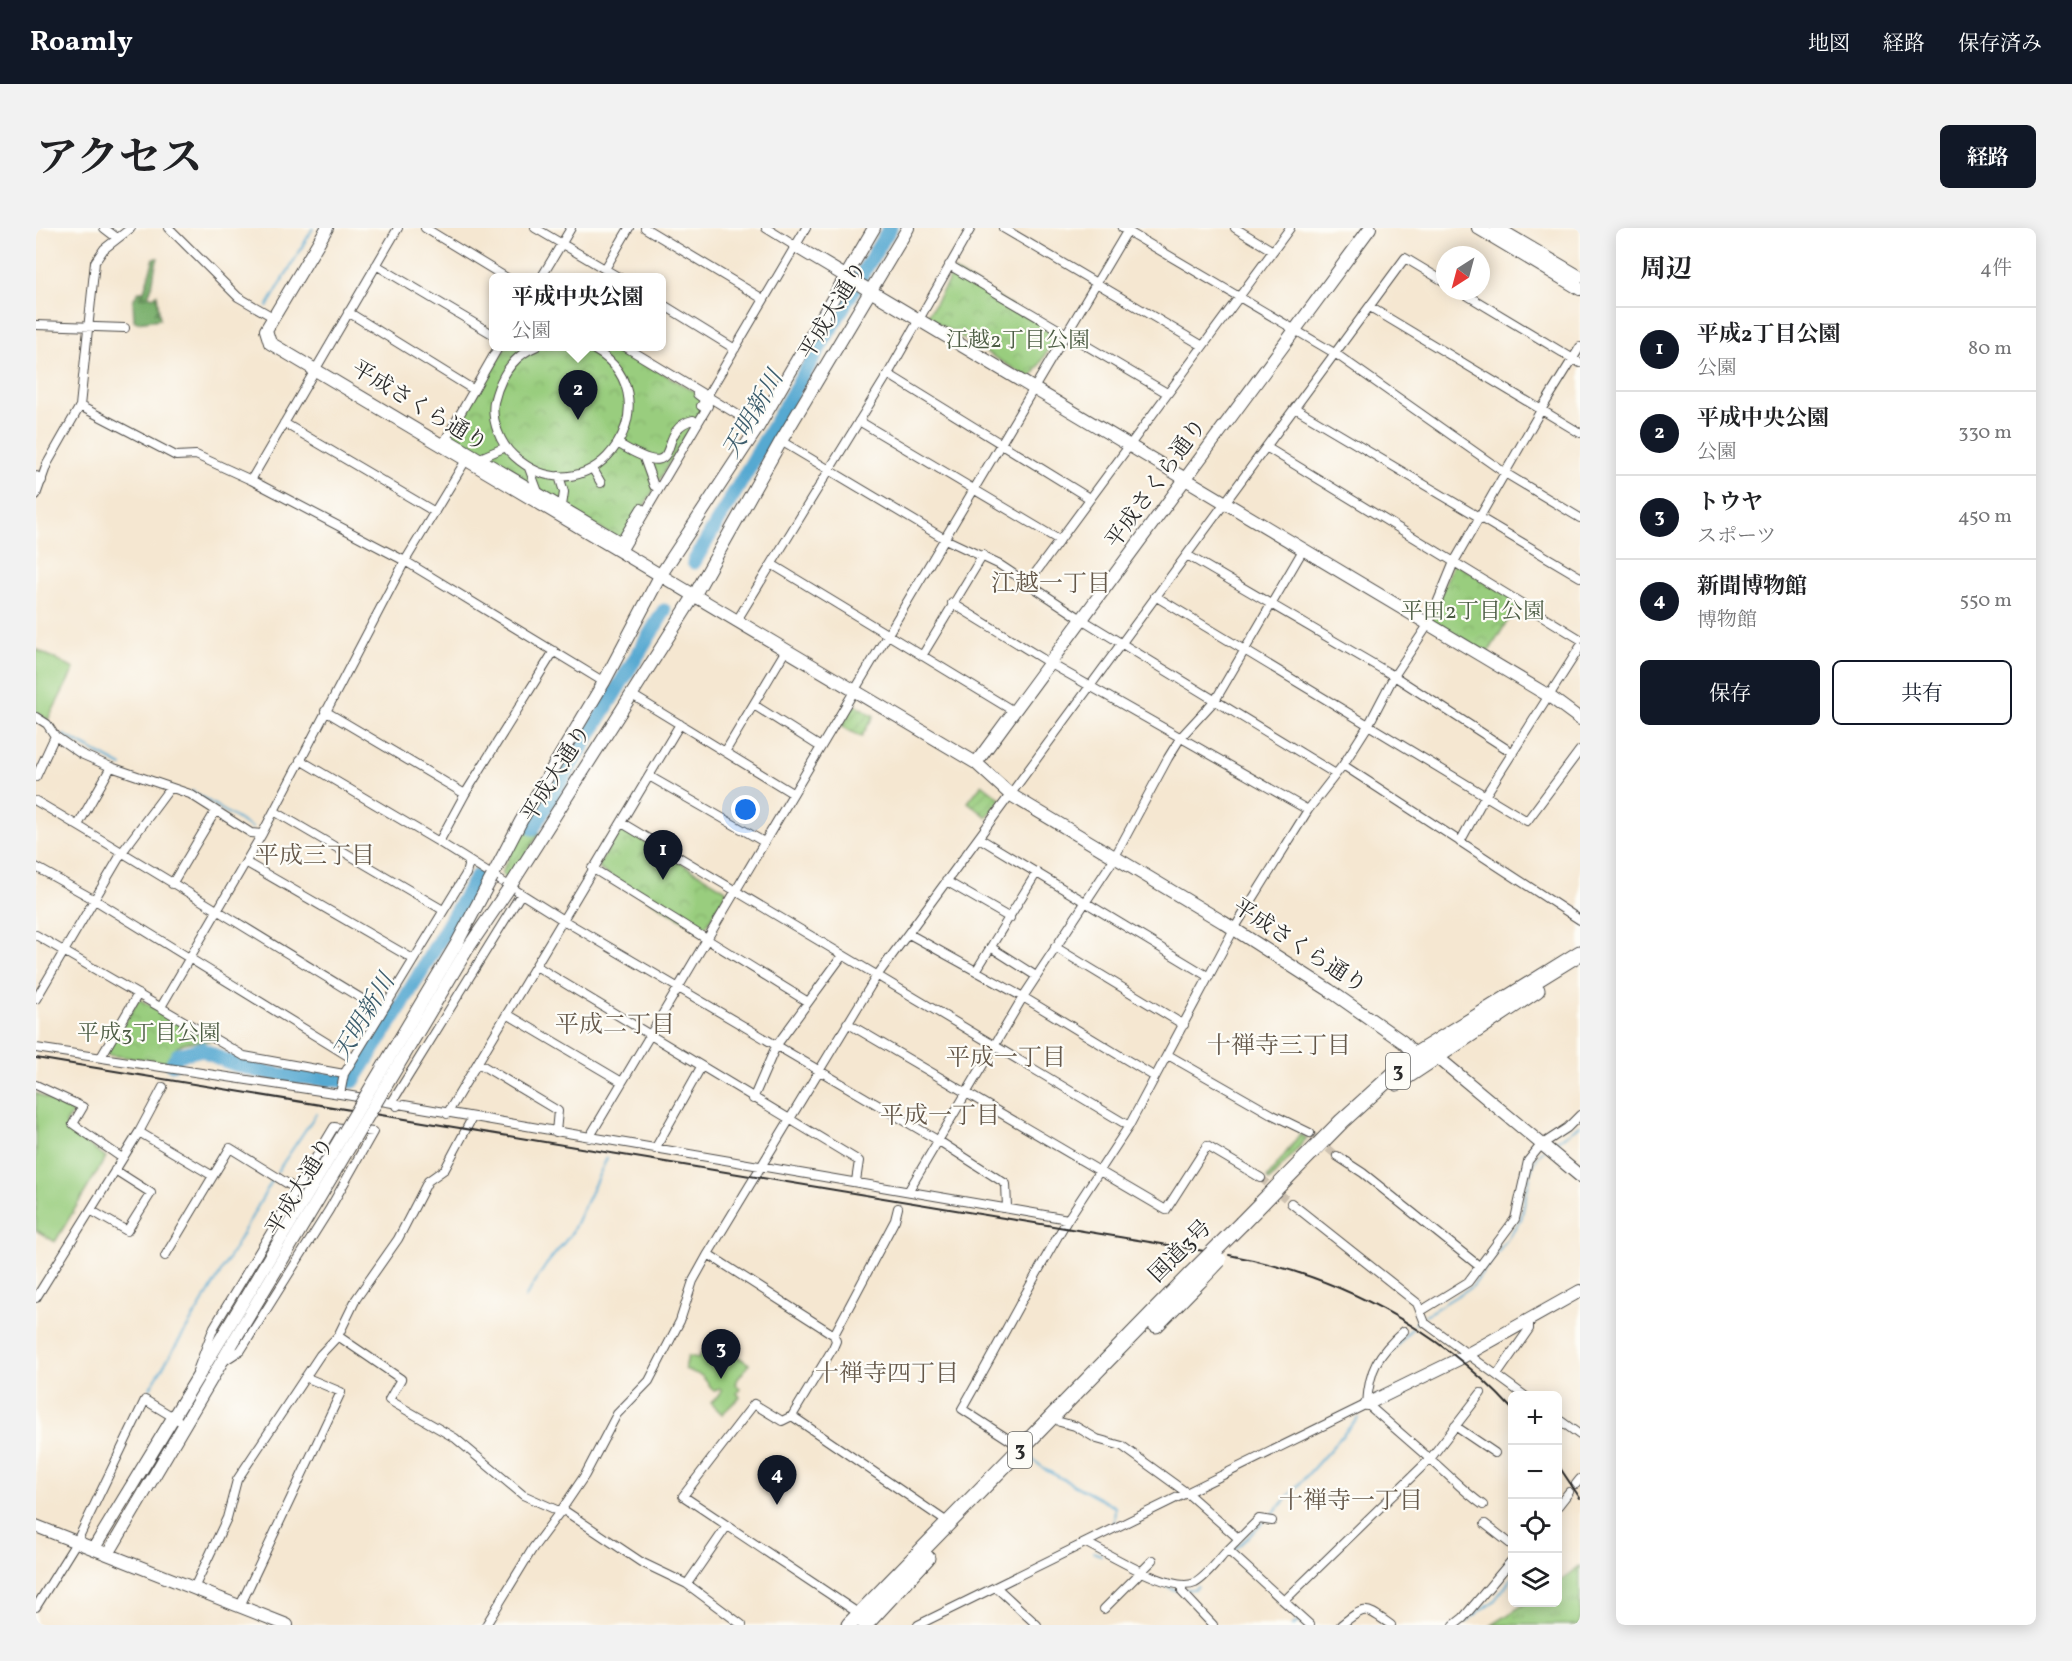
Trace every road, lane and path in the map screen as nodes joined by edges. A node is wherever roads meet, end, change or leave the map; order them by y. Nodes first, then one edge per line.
1 (104, 228) edge
2 (131, 228) edge
3 (169, 228) edge
4 (327, 228) edge
5 (398, 228) edge
6 (424, 228) edge
7 (535, 228) edge
8 (571, 228) edge
9 (629, 228) edge
10 (645, 228) edge
11 (766, 228) edge
12 (806, 228) edge
13 (874, 228) edge
14 (908, 228) edge
15 (971, 228) edge
16 (1003, 228) edge
17 (1235, 228) edge
18 (1290, 228) edge
19 (1370, 228) edge
20 (1478, 228) edge
21 (1497, 228) edge
22 (1126, 229) edge
23 (117, 238) junction
24 (562, 244) junction
25 (795, 246) junction
26 (1273, 251) junction
27 (949, 264) junction
28 (376, 265) junction
29 (605, 269) junction
30 (499, 273) edge
31 (545, 273) edge
32 (612, 273) edge
33 (848, 277) junction
34 (1436, 277) edge
35 (1580, 277) edge
36 (1096, 283) junction
37 (868, 289) junction
38 (1580, 289) edge
39 (1239, 297) junction
40 (763, 299) junction
41 (1475, 300) edge
42 (666, 306) edge
43 (1370, 307) junction
44 (348, 312) junction
45 (273, 317) junction
46 (918, 318) junction
47 (36, 325) edge
48 (89, 327) junction
49 (125, 328) dead end
50 (1297, 331) junction
51 (489, 332) edge
52 (1067, 334) junction
53 (1203, 346) junction
54 (1580, 347) edge
55 (735, 349) junction
56 (495, 351) edge
57 (526, 351) edge
58 (595, 351) edge
59 (632, 351) edge
60 (1336, 354) junction
61 (1576, 361) edge
62 (315, 370) junction
63 (888, 374) junction
64 (1034, 388) junction
65 (474, 390) junction
66 (1167, 393) junction
67 (697, 394) dead end
68 (707, 396) junction
69 (80, 406) junction
70 (1295, 408) junction
71 (1541, 410) junction
72 (693, 420) junction
73 (859, 421) junction
74 (284, 423) junction
75 (758, 427) junction
76 (1580, 434) edge
77 (781, 441) junction
78 (446, 442) junction
79 (1002, 442) junction
80 (619, 444) junction
81 (1128, 445) junction
82 (506, 447) junction
83 (1266, 447) junction
84 (480, 458) junction
85 (644, 458) junction
86 (466, 460) junction
87 (529, 468) junction
88 (593, 469) junction
89 (830, 470) junction
90 (1505, 473) junction
91 (559, 476) junction
92 (38, 479) edge
93 (251, 480) junction
94 (1186, 480) junction
95 (601, 483) dead end
96 (654, 486) junction
97 (975, 490) junction
98 (538, 492) junction
99 (36, 495) edge
100 (1089, 498) junction
101 (1225, 503) junction
102 (562, 506) junction
103 (435, 512) junction
104 (1481, 518) junction
105 (1580, 518) edge
106 (945, 539) junction
107 (1059, 540) junction
108 (622, 545) junction
109 (1303, 550) junction
110 (983, 555) junction
111 (1186, 555) junction
112 (405, 561) junction
113 (1454, 562) junction
114 (773, 565) junction
115 (660, 576) junction
116 (1580, 577) edge
117 (1028, 583) junction
118 (694, 596) junction
119 (1155, 596) junction
120 (952, 603) junction
121 (1270, 604) junction
122 (1083, 620) junction
123 (736, 622) junction
124 (1428, 625) junction
125 (887, 634) junction
126 (1580, 639) edge
127 (1120, 642) junction
128 (1580, 647) edge
129 (786, 650) junction
130 (554, 651) junction
131 (1244, 651) junction
132 (922, 656) junction
133 (1051, 664) junction
134 (1394, 676) junction
135 (604, 682) junction
136 (1089, 685) junction
137 (854, 690) junction
138 (632, 695) junction
139 (1549, 696) junction
140 (1216, 699) junction
141 (754, 705) junction
142 (326, 711) junction
143 (1015, 712) junction
144 (36, 717) edge
145 (1580, 718) edge
146 (680, 724) junction
147 (1369, 724) junction
148 (55, 736) junction
149 (1181, 737) junction
150 (819, 746) junction
151 (1580, 750) edge
152 (725, 752) junction
153 (1513, 753) junction
154 (300, 760) junction
155 (976, 763) junction
156 (1343, 765) junction
157 (111, 767) junction
158 (1334, 773) junction
159 (649, 776) junction
160 (36, 777) edge
161 (170, 788) junction
162 (792, 793) junction
163 (465, 794) junction
164 (1011, 795) junction
165 (1485, 796) junction
166 (36, 801) edge
167 (1308, 810) junction
168 (274, 811) junction
169 (215, 812) junction
170 (621, 823) junction
171 (78, 825) junction
172 (262, 834) junction
173 (979, 838) junction
174 (439, 842) junction
175 (764, 842) junction
176 (1460, 842) junction
177 (123, 851) junction
178 (1115, 857) junction
179 (247, 862) junction
180 (469, 862) junction
181 (36, 867) edge
182 (592, 868) junction
183 (1037, 872) junction
184 (492, 877) junction
185 (946, 881) junction
186 (172, 884) junction
187 (509, 888) junction
188 (735, 891) junction
189 (521, 894) junction
190 (95, 900) junction
191 (1086, 902) junction
192 (443, 910) junction
193 (217, 911) junction
194 (1010, 918) junction
195 (563, 920) junction
196 (1580, 920) edge
197 (1234, 929) junction
198 (909, 934) junction
199 (36, 935) edge
200 (707, 939) junction
201 (1055, 947) junction
202 (992, 948) junction
203 (63, 951) junction
204 (1580, 953) edge
205 (842, 956) junction
206 (189, 958) junction
207 (413, 959) junction
208 (1580, 963) edge
209 (536, 966) junction
210 (976, 971) junction
211 (1036, 976) junction
212 (876, 977) junction
213 (1209, 977) junction
214 (678, 987) junction
215 (138, 994) junction
216 (1023, 997) junction
217 (36, 999) edge
218 (808, 1002) junction
219 (161, 1007) junction
220 (382, 1011) junction
221 (507, 1014) junction
222 (847, 1023) junction
223 (1184, 1025) junction
224 (650, 1035) junction
225 (776, 1046) junction
226 (995, 1047) junction
227 (36, 1048) edge
228 (1168, 1055) junction
229 (1415, 1055) junction
230 (1436, 1056) junction
231 (101, 1057) junction
232 (353, 1059) junction
233 (478, 1063) junction
234 (701, 1067) junction
235 (818, 1069) junction
236 (344, 1074) junction
237 (1155, 1077) junction
238 (622, 1082) junction
239 (36, 1085) edge
240 (163, 1087) dead end
241 (340, 1094) junction
242 (967, 1094) junction
243 (753, 1099) junction
244 (397, 1106) junction
245 (447, 1114) junction
246 (1580, 1115) edge
247 (472, 1118) junction
248 (788, 1120) junction
249 (1128, 1126) junction
250 (139, 1132) junction
251 (556, 1132) junction
252 (1310, 1133) tunnel mouth
253 (589, 1138) junction
254 (939, 1141) junction
255 (1541, 1145) junction
256 (655, 1149) junction
257 (1337, 1156) tunnel mouth
258 (122, 1158) junction
259 (761, 1165) junction
260 (115, 1170) junction
261 (1099, 1171) junction
262 (213, 1176) junction
263 (1580, 1176) edge
264 (1262, 1178) tunnel mouth
265 (856, 1181) junction
266 (297, 1189) junction
267 (909, 1190) junction
268 (1291, 1203) tunnel mouth
269 (1007, 1207) junction
270 (898, 1208) dead end
271 (329, 1210) junction
272 (92, 1211) junction
273 (1068, 1219) junction
274 (1244, 1226) junction
275 (708, 1254) junction
276 (165, 1256) dead end
277 (1479, 1266) junction
278 (1196, 1277) junction
279 (1580, 1291) edge
280 (36, 1298) edge
281 (1422, 1316) junction
282 (1529, 1320) junction
283 (1404, 1330) dead end
284 (225, 1333) junction
285 (834, 1335) junction
286 (338, 1336) junction
287 (1468, 1354) junction
288 (221, 1363) junction
289 (1497, 1375) junction
290 (305, 1377) junction
291 (1519, 1391) edge
292 (1481, 1393) dead end
293 (1367, 1404) junction
294 (792, 1416) junction
295 (179, 1421) junction
296 (1060, 1422) junction
297 (1562, 1422) edge
298 (1455, 1426) junction
299 (1580, 1435) edge
300 (1022, 1448) junction
301 (1495, 1453) dead end
302 (1430, 1459) junction
303 (1569, 1492) dead end
304 (1187, 1493) junction
305 (1562, 1500) edge
306 (1483, 1505) dead end
307 (561, 1510) junction
308 (1272, 1521) dead end
309 (950, 1524) junction
310 (1485, 1524) dead end
311 (36, 1526) edge
312 (728, 1526) junction
313 (1239, 1539) junction
314 (77, 1541) junction
315 (1508, 1542) edge
316 (1086, 1543) junction
317 (94, 1548) junction
318 (1225, 1553) junction
319 (108, 1554) junction
320 (1153, 1560) dead end
321 (1508, 1565) edge
322 (1144, 1571) junction
323 (687, 1584) junction
324 (1182, 1586) junction
325 (194, 1588) junction
326 (997, 1588) junction
327 (1284, 1601) junction
328 (36, 1606) edge
329 (240, 1606) junction
330 (1104, 1609) dead end
331 (266, 1621) edge
332 (860, 1621) edge
333 (287, 1625) edge
334 (486, 1625) edge
335 (742, 1625) edge
336 (918, 1625) edge
337 (1037, 1625) edge
338 (1212, 1625) edge
339 (1310, 1625) edge
340 (1341, 1625) edge
341 (1391, 1625) edge
342 (1454, 1625) edge

1 - 23 street
2 - 23 street
3 - 45 street
4 - 45 street, 平成さくら通り
5 - 28 street
6 - 30 street
7 - 24 street
8 - 24 street
9 - 29 street
10 - 40 street
11 - 25 street
12 - 25 street
13 - 33 street, 平成大通り
14 - 37 street, 平成大通り
15 - 27 street
16 - 36 street
17 - 26 street
18 - 26 street
19 - 50 street, 平成さくら通り
20 - 38 street
21 - 35 street
22 - 36 street
22 - 39 street
23 - 48 street
24 - 29 street
24 - 31 street
25 - 33 street
25 - 40 street
26 - 39 street
27 - 46 street
27 - 52 street
28 - 44 street
28 - 51 street
29 - 32 street
33 - 37 street
33 - 75 street, 平成大通り
34 - 43 street
36 - 52 street
36 - 53 street
37 - 46 street
37 - 77 street, 平成大通り
39 - 50 street
39 - 53 street
40 - 55 street
41 - 61 street
42 - 55 street
43 - 60 street
43 - 71 street
44 - 62 street
44 - 65 street
45 - 62 street, 平成さくら通り
46 - 63 street
46 - 64 street
47 - 48 street
48 - 49 street
48 - 69 street
50 - 60 street
50 - 94 street, 平成さくら通り
52 - 64 street
52 - 66 street
53 - 66 street
54 - 61 street
55 - 68 street
56 - 65 street
57 - 82 street
58 - 80 street
59 - 68 street
60 - 70 street
60 - 90 street
61 - 71 street
62 - 74 street
62 - 78 street, 平成さくら通り
63 - 73 street
63 - 79 street
64 - 79 street
64 - 81 street
65 - 78 street
66 - 81 street
67 - 72 street
68 - 75 street
68 - 108 street
69 - 92 street
69 - 93 street
70 - 83 street
70 - 104 street
71 - 76 street
71 - 90 street
72 - 85 street
72 - 96 street
73 - 89 street
73 - 97 street
74 - 93 street
74 - 103 street
75 - 115 street, 平成大通り
77 - 89 street
77 - 118 street, 平成大通り
78 - 84 street
78 - 86 street, 平成さくら通り
79 - 97 street
79 - 100 street
80 - 85 street
80 - 88 street
81 - 94 street
81 - 100 street
82 - 84 street
82 - 87 street
83 - 101 street
83 - 113 street
84 - 98 street
85 - 96 street
86 - 103 street
86 - 108 street, 平成さくら通り
87 - 91 street
87 - 98 street
88 - 91 street
88 - 95 street
89 - 106 street
89 - 114 street
90 - 104 street
90 - 105 street
91 - 102 street
92 - 99 street
93 - 112 street
94 - 101 street
94 - 122 street, 平成さくら通り
96 - 108 street
97 - 106 street
97 - 107 street
98 - 102 street
100 - 107 street
101 - 109 street
101 - 111 street
102 - 108 street
103 - 112 street
104 - 113 street
104 - 116 street
106 - 110 street
106 - 125 street
107 - 117 street
108 - 115 street, 平成さくら通り
109 - 121 street
109 - 124 street
110 - 117 street
110 - 120 street
111 - 119 street
111 - 121 street
112 - 130 street
112 - 142 street
113 - 124 street
113 - 126 street
114 - 123 street
114 - 125 street
115 - 118 street, 平成さくら通り
115 - 135 street, 平成大通り
117 - 122 street
118 - 123 street, 平成さくら通り
118 - 138 street, 平成大通り
119 - 127 street
119 - 131 street
120 - 132 street
120 - 133 street
121 - 131 street
121 - 134 street
122 - 127 street
122 - 133 street, 平成さくら通り
123 - 129 street, 平成さくら通り
124 - 134 street
124 - 139 street
125 - 132 street
125 - 137 street
127 - 136 street
127 - 140 street
128 - 139 street
129 - 137 street, 平成さくら通り
129 - 141 street
130 - 135 street
130 - 163 street
131 - 140 street
131 - 147 street
132 - 143 street
133 - 136 street
133 - 143 street, 平成さくら通り
134 - 147 street
134 - 153 street
135 - 184 street, 平成大通り
136 - 149 street
136 - 164 street
137 - 150 street
137 - 155 street, 平成さくら通り
138 - 146 street
138 - 187 street, 平成大通り
139 - 145 street
139 - 153 street
140 - 149 street
140 - 158 street
141 - 150 street
141 - 152 street
142 - 154 street
142 - 163 street
143 - 155 street, 平成さくら通り
144 - 148 street
146 - 152 street
146 - 159 street
147 - 156 street
147 - 165 street
148 - 157 street
148 - 160 street
149 - 167 street
149 - 178 street
150 - 162 street
151 - 165 street
152 - 162 street
153 - 165 street
154 - 168 street
154 - 174 street
155 - 164 street, 平成さくら通り
156 - 158 street
156 - 176 street
157 - 161 street
157 - 171 street
158 - 167 street
159 - 170 street
159 - 175 street
161 - 169 street
161 - 177 street
162 - 175 street
163 - 174 street
164 - 173 street
164 - 178 street, 平成さくら通り
165 - 176 street
166 - 171 street
167 - 197 street
168 - 172 street
168 - 192 street
169 - 172 street
169 - 186 street
170 - 182 street
170 - 188 street
171 - 177 street
172 - 179 street
173 - 183 street
173 - 185 street
174 - 180 street
175 - 188 street
176 - 196 street
177 - 186 street
177 - 190 street
178 - 191 street
178 - 197 street, 平成さくら通り
179 - 193 street
179 - 207 street
180 - 184 street
180 - 192 street
181 - 190 street
182 - 195 street
182 - 200 street
183 - 191 street
183 - 194 street
184 - 187 street
184 - 284 street, 平成大通り, bridge
185 - 194 street
185 - 198 street
186 - 193 street
187 - 189 street
187 - 284 street, 平成大通り, bridge
188 - 200 street
188 - 205 street
189 - 195 street
189 - 244 street
190 - 203 street
190 - 206 street
191 - 201 street
191 - 213 street
192 - 207 street
193 - 206 street
193 - 220 street
194 - 202 street
195 - 209 street
195 - 214 street
197 - 213 street
197 - 229 street, 平成さくら通り
198 - 210 street
198 - 212 street
199 - 203 street
200 - 214 street
200 - 218 street
201 - 211 street
201 - 223 street
202 - 210 street
202 - 211 street
203 - 215 street
203 - 217 street
204 - 229 highway, 国道3号 / 3
205 - 212 street
205 - 218 street
206 - 219 street
206 - 232 street
207 - 220 street
208 - 230 highway, 国道3号 / 3
209 - 221 street
209 - 224 street
210 - 216 street
211 - 216 street
212 - 222 street
212 - 226 street
213 - 223 street
214 - 224 street
214 - 225 street
215 - 219 street
215 - 231 street
216 - 226 street
216 - 237 street
218 - 225 street
219 - 236 street
220 - 232 street
221 - 233 street
221 - 238 street
222 - 235 street
222 - 242 street
223 - 228 street
224 - 234 street
224 - 238 street
225 - 235 street
225 - 243 street
226 - 242 street
226 - 249 street
227 - 231 street
228 - 237 street
228 - 252 street
229 - 230 street
229 - 274 highway, 国道3号 / 3
230 - 255 street
230 - 274 highway, 国道3号 / 3
231 - 241 street
232 - 236 street
233 - 245 street
233 - 251 street
234 - 243 street
234 - 256 street
235 - 248 street
235 - 254 street
236 - 241 street
237 - 249 street
238 - 253 street
239 - 258 street
240 - 250 street
241 - 244 street
242 - 254 street
242 - 261 street
243 - 248 street
244 - 245 street
245 - 247 street
246 - 255 street
247 - 251 street
247 - 286 street
248 - 259 street
248 - 265 street
249 - 261 street
250 - 258 street
250 - 262 street
251 - 253 street
253 - 256 street
254 - 267 street
254 - 269 street
255 - 263 street
255 - 277 street
256 - 259 street
257 - 277 street
258 - 260 street
259 - 265 street
259 - 275 street
260 - 272 street
260 - 272 street
261 - 264 street
261 - 273 street
262 - 266 street
262 - 276 street
265 - 267 street
266 - 271 street
266 - 271 street
266 - 284 street
267 - 269 street
268 - 281 street
269 - 273 street
270 - 285 street
271 - 288 street
272 - 280 street
273 - 300 street
274 - 278 highway, 国道3号 / 3, bridge
275 - 285 street
275 - 307 street
277 - 281 street
278 - 296 highway, 国道3号 / 3
278 - 300 highway, 国道3号 / 3
279 - 282 street
281 - 287 street
282 - 287 street
282 - 289 street
283 - 293 street
284 - 288 street
284 - 295 street
285 - 294 street
286 - 290 street
286 - 307 street
287 - 289 street
287 - 293 street
288 - 295 street
289 - 291 street
290 - 325 street
290 - 329 street
292 - 298 street
293 - 302 street
293 - 304 street
294 - 309 street
294 - 312 street
295 - 314 street
295 - 317 street
295 - 319 street
296 - 304 street
296 - 332 highway, 国道3号 / 3
297 - 299 street
298 - 301 street
298 - 302 street
300 - 309 highway, 国道3号 / 3
302 - 306 street
302 - 327 street
303 - 305 street
304 - 313 street
304 - 316 street
307 - 323 street
307 - 334 street
308 - 313 street
309 - 332 highway, 国道3号 / 3
310 - 315 street
311 - 314 street
312 - 323 street
312 - 332 street
313 - 318 street
314 - 317 street
314 - 328 street
316 - 322 street
316 - 326 street
317 - 319 street
318 - 324 street
318 - 327 street
319 - 325 street
320 - 322 street
321 - 342 street
322 - 324 street
322 - 330 street
323 - 335 street
324 - 338 street
325 - 329 street
326 - 336 street
326 - 337 street
327 - 339 street
329 - 331 street
331 - 333 street
340 - 341 street

